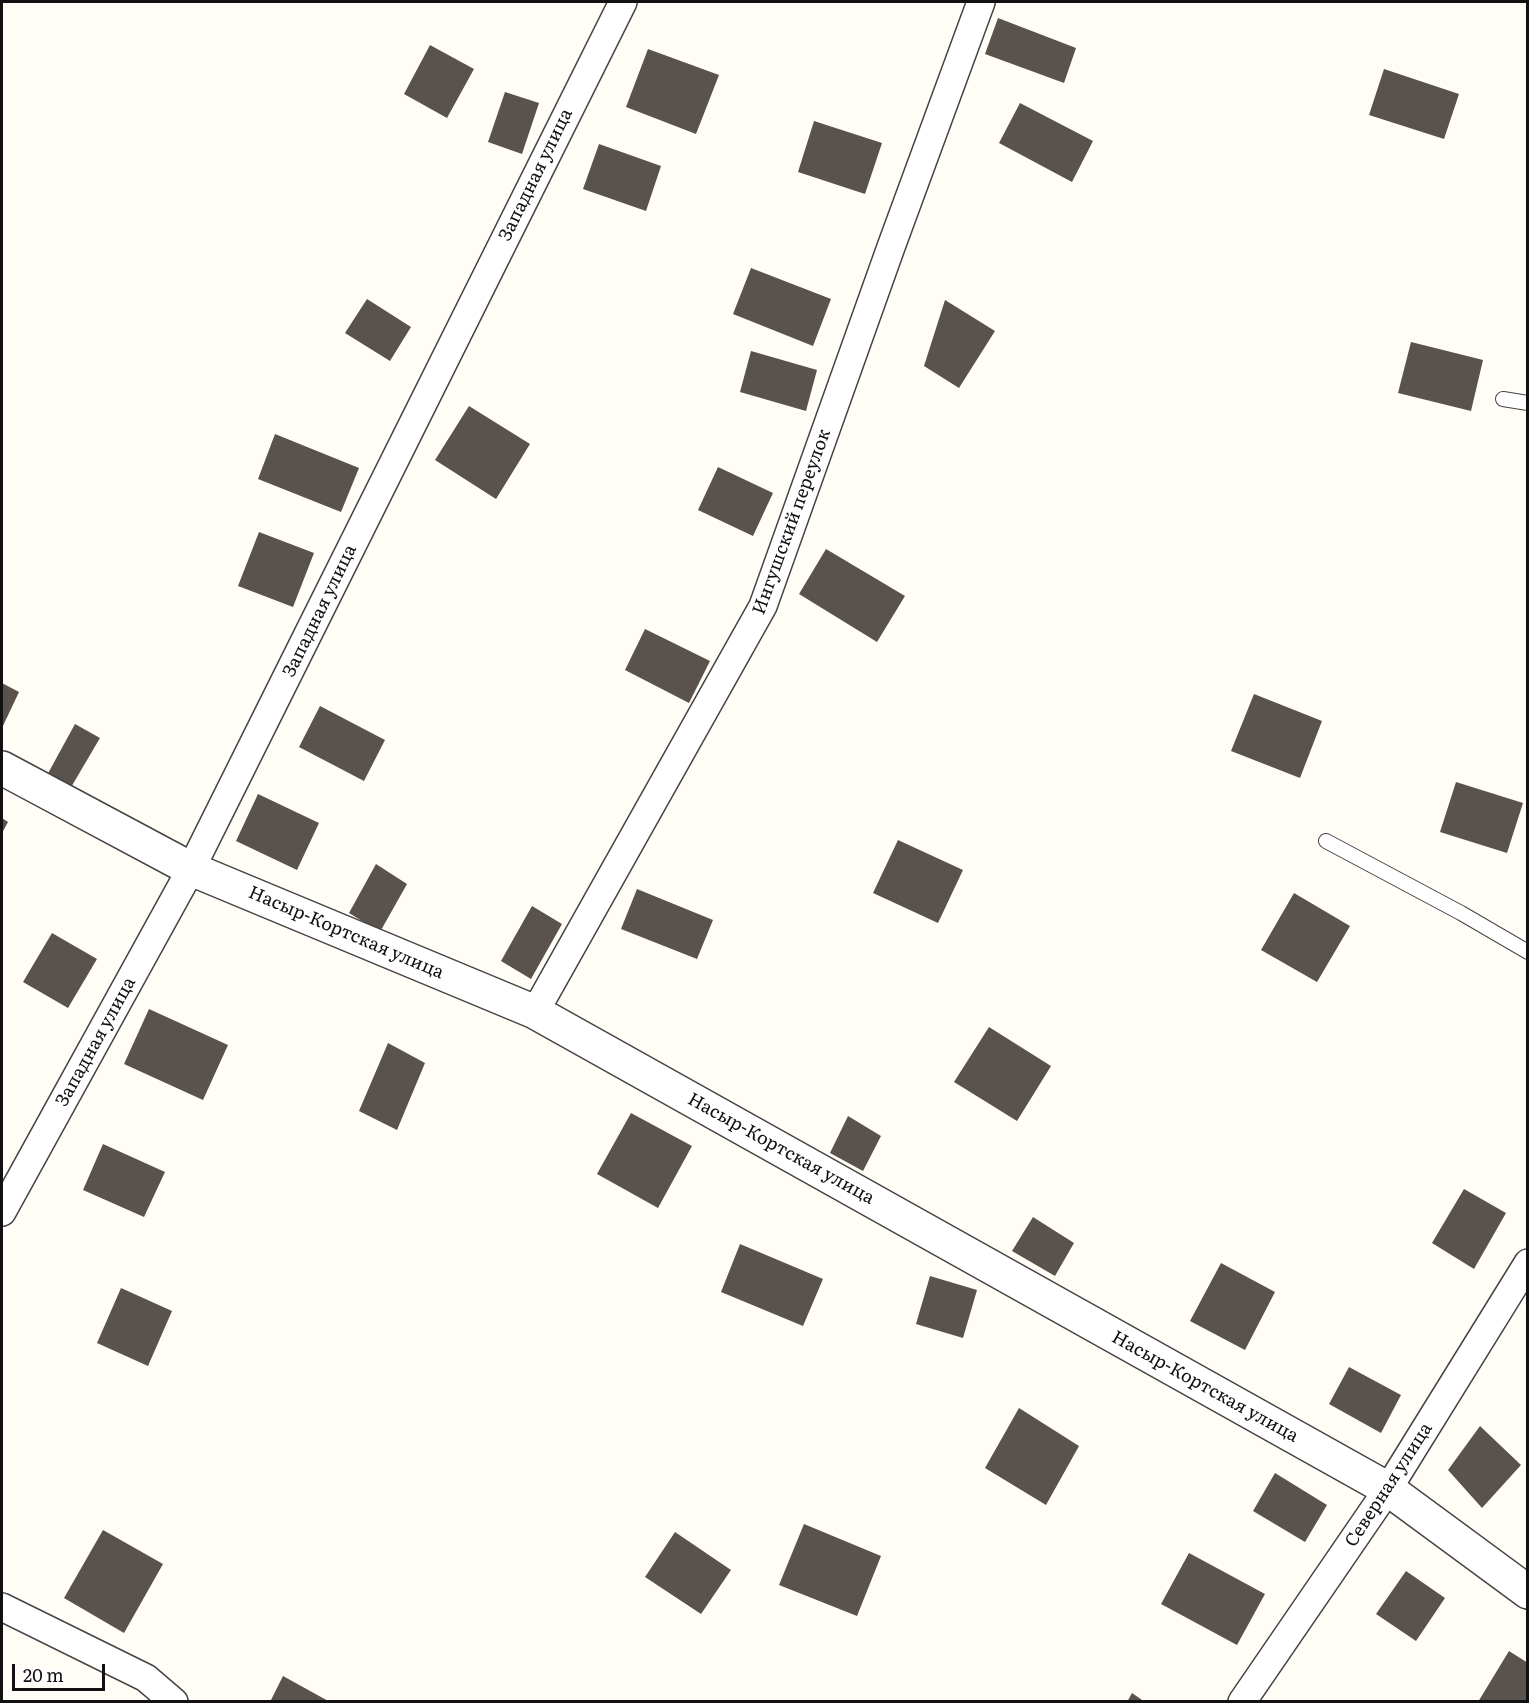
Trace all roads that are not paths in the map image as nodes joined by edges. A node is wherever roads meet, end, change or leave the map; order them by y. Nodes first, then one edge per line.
1 (623, 2) edge
2 (981, 2) edge
3 (1503, 399) dead end
4 (1527, 403) edge
5 (2, 768) edge
6 (1326, 841) dead end
7 (191, 869) junction
8 (1527, 952) edge
9 (535, 1012) junction
10 (2, 1212) edge
11 (1527, 1263) edge
12 (1388, 1489) junction
13 (1527, 1592) edge
14 (2, 1607) edge
15 (174, 1701) edge
16 (1242, 1701) edge

1 - 7 street, Западная улица
2 - 9 street, Ингушский переулок
3 - 4 lane
5 - 7 street, Насыр-Кортская улица
6 - 8 lane
7 - 9 street, Насыр-Кортская улица
7 - 10 street, Западная улица
9 - 12 street, Насыр-Кортская улица
11 - 12 street, Северная улица
12 - 13 street, Насыр-Кортская улица
12 - 16 street, Северная улица
14 - 15 street

